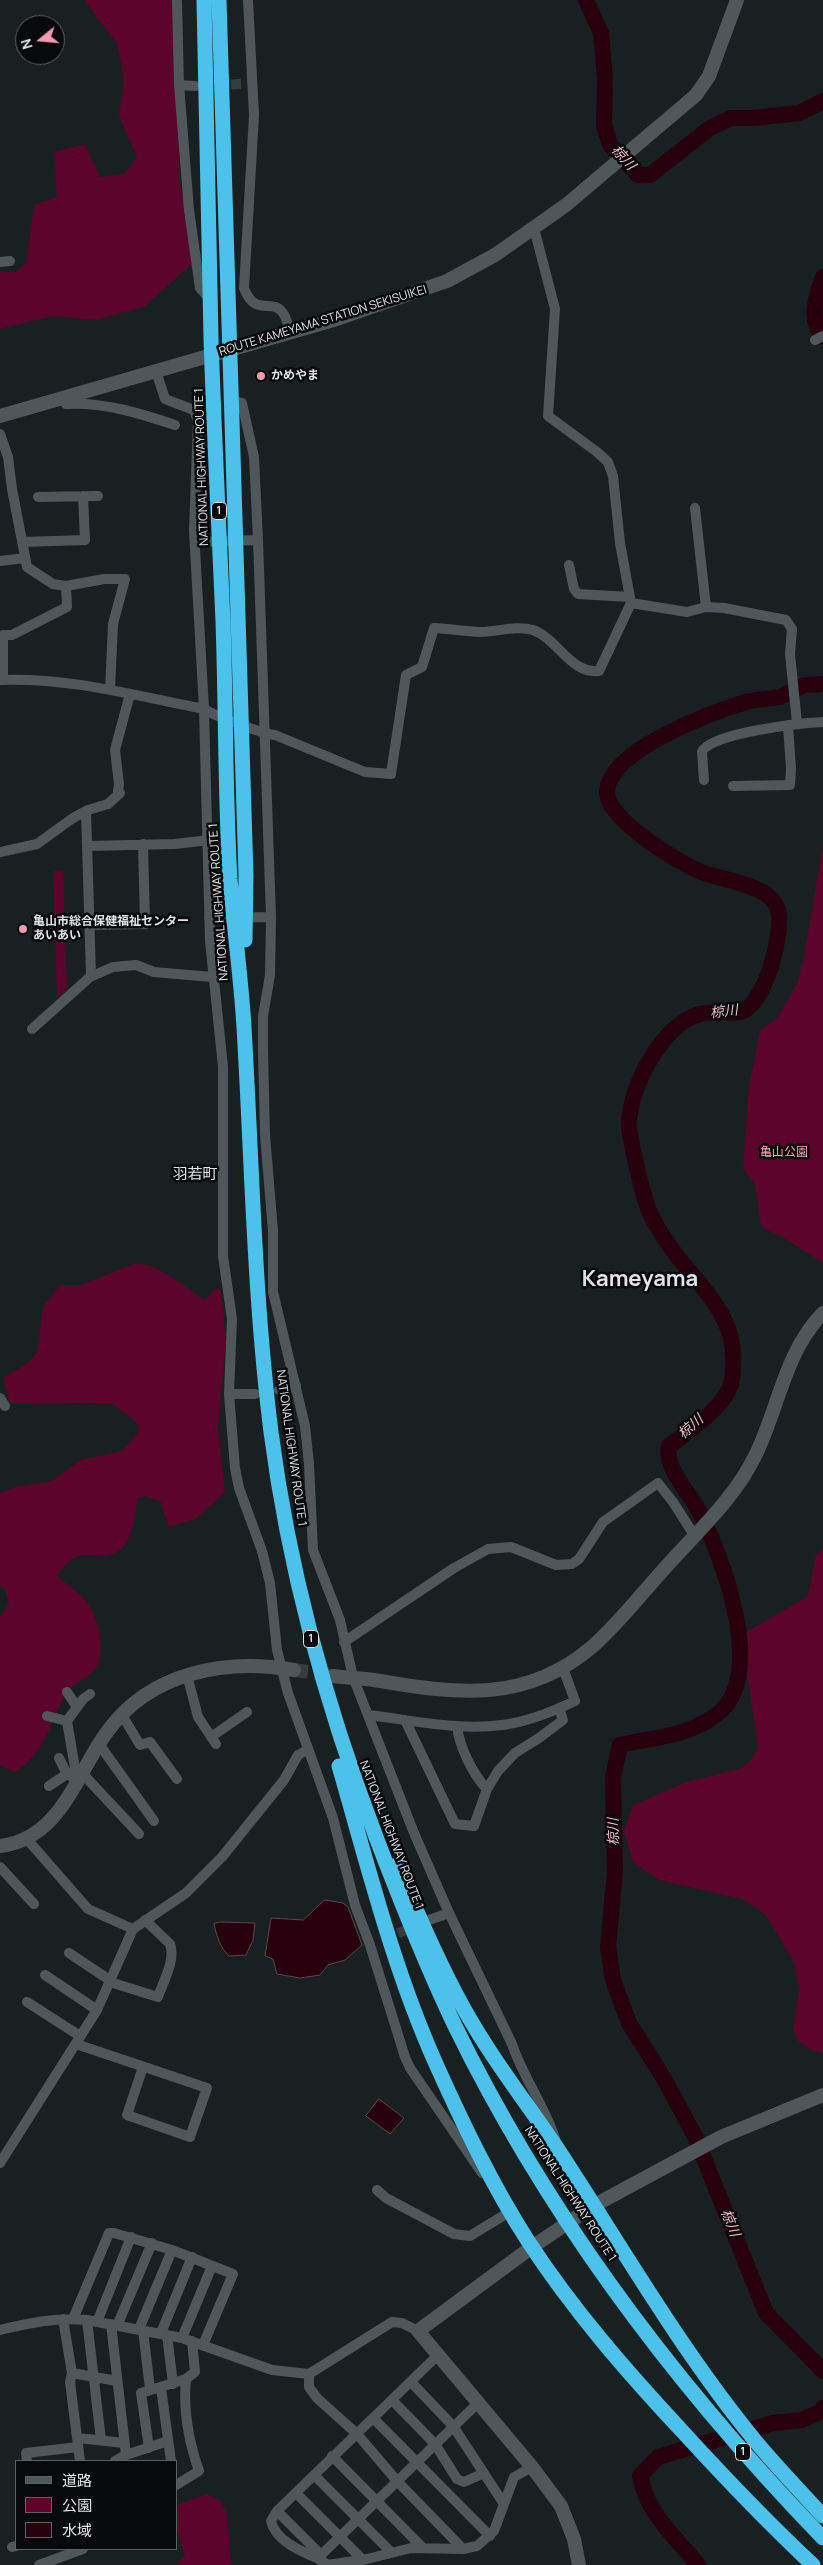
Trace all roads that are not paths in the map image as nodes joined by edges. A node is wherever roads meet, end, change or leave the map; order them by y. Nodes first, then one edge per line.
1 (177, 0) edge
2 (204, 0) edge
3 (219, 0) edge
4 (248, 0) edge
5 (737, 0) edge
6 (179, 85) junction
7 (195, 86) dead end
8 (534, 228) junction
9 (211, 301) junction
10 (290, 332) junction
11 (231, 350) junction
12 (212, 355) junction
13 (156, 371) junction
14 (65, 397) junction
15 (233, 401) junction
16 (0, 416) edge
17 (175, 425) dead end
18 (0, 434) edge
19 (12, 489) junction
20 (0, 491) edge
21 (83, 496) junction
22 (98, 496) dead end
23 (38, 497) dead end
24 (695, 508) dead end
25 (257, 540) junction
26 (197, 541) junction
27 (22, 542) junction
28 (25, 558) junction
29 (0, 561) edge
30 (569, 565) dead end
31 (66, 586) junction
32 (630, 600) junction
33 (706, 607) junction
34 (1, 680) edge
35 (110, 690) junction
36 (130, 694) junction
37 (208, 711) junction
38 (823, 722) edge
39 (792, 724) junction
40 (266, 734) junction
41 (704, 780) dead end
42 (733, 786) dead end
43 (86, 811) junction
44 (209, 840) junction
45 (143, 844) junction
46 (87, 846) junction
47 (0, 852) edge
48 (214, 918) junction
49 (268, 918) junction
50 (90, 925) junction
51 (91, 976) junction
52 (212, 977) junction
53 (244, 1022) junction
54 (32, 1029) dead end
55 (823, 1313) edge
56 (296, 1386) junction
57 (279, 1390) dead end
58 (229, 1394) junction
59 (256, 1394) dead end
60 (696, 1534) junction
61 (311, 1639) junction
62 (344, 1642) junction
63 (563, 1668) junction
64 (288, 1669) junction
65 (187, 1674) junction
66 (333, 1676) tunnel mouth
67 (353, 1677) junction
68 (67, 1692) dead end
69 (90, 1694) dead end
70 (77, 1707) junction
71 (559, 1708) junction
72 (247, 1712) dead end
73 (122, 1715) junction
74 (368, 1715) junction
75 (47, 1716) dead end
76 (405, 1720) junction
77 (67, 1721) junction
78 (457, 1726) junction
79 (99, 1744) junction
80 (307, 1750) junction
81 (58, 1758) dead end
82 (352, 1774) junction
83 (75, 1775) junction
84 (176, 1779) dead end
85 (49, 1786) dead end
86 (488, 1789) junction
87 (154, 1821) dead end
88 (139, 1834) dead end
89 (26, 1838) junction
90 (0, 1846) edge
91 (0, 1868) edge
92 (34, 1904) dead end
93 (449, 1913) junction
94 (145, 1920) junction
95 (429, 1920) dead end
96 (133, 1929) junction
97 (383, 1939) tunnel mouth
98 (370, 1945) junction
99 (69, 1953) dead end
100 (45, 1975) dead end
101 (110, 1982) junction
102 (28, 2002) dead end
103 (97, 2010) junction
104 (78, 2040) junction
105 (143, 2067) junction
106 (823, 2095) edge
107 (559, 2151) junction
108 (0, 2163) edge
109 (493, 2182) junction
110 (377, 2190) dead end
111 (593, 2206) junction
112 (511, 2211) junction
113 (131, 2237) junction
114 (152, 2243) junction
115 (532, 2247) junction
116 (172, 2250) junction
117 (192, 2257) junction
118 (212, 2266) junction
119 (68, 2319) junction
120 (92, 2321) junction
121 (114, 2325) junction
122 (0, 2330) edge
123 (141, 2330) junction
124 (418, 2331) junction
125 (164, 2334) junction
126 (182, 2338) junction
127 (192, 2342) junction
128 (203, 2345) junction
129 (438, 2355) junction
130 (72, 2373) junction
131 (309, 2374) junction
132 (94, 2378) junction
133 (186, 2379) junction
134 (117, 2381) junction
135 (411, 2382) junction
136 (173, 2384) junction
137 (161, 2388) junction
138 (150, 2389) junction
139 (392, 2400) junction
140 (478, 2403) junction
141 (373, 2418) junction
142 (453, 2426) junction
143 (357, 2434) junction
144 (101, 2440) junction
145 (168, 2441) junction
146 (78, 2443) junction
147 (124, 2443) junction
148 (435, 2444) junction
149 (145, 2449) junction
150 (52, 2450) junction
151 (332, 2456) junction
152 (121, 2459) edge
153 (27, 2460) edge
154 (53, 2460) edge
155 (80, 2460) edge
156 (145, 2460) edge
157 (171, 2460) edge
158 (416, 2462) junction
159 (532, 2467) junction
160 (484, 2473) junction
161 (314, 2475) junction
162 (397, 2481) junction
163 (178, 2484) edge
164 (296, 2493) junction
165 (377, 2501) junction
166 (504, 2504) junction
167 (277, 2511) junction
168 (823, 2516) edge
169 (358, 2518) junction
170 (820, 2535) edge
171 (490, 2536) junction
172 (340, 2537) junction
173 (422, 2547) junction
174 (463, 2549) junction
175 (80, 2550) edge
176 (391, 2552) junction
177 (318, 2556) junction
178 (362, 2560) junction
179 (38, 2565) edge
180 (579, 2565) edge
181 (813, 2565) edge

1 - 6 street
2 - 9 highway, NATIONAL HIGHWAY ROUTE 1 / 1
3 - 11 highway, NATIONAL HIGHWAY ROUTE 1 / 1
4 - 10 street
5 - 8 street, ROUTE KAMEYAMA STATION SEKISUIKEI
6 - 7 street
6 - 9 street
8 - 10 street, ROUTE KAMEYAMA STATION SEKISUIKEI
8 - 32 street
9 - 12 highway, NATIONAL HIGHWAY ROUTE 1 / 1
10 - 11 street, ROUTE KAMEYAMA STATION SEKISUIKEI
11 - 12 street, ROUTE KAMEYAMA STATION SEKISUIKEI
11 - 15 highway, NATIONAL HIGHWAY ROUTE 1 / 1
12 - 13 street, ROUTE KAMEYAMA STATION SEKISUIKEI
12 - 53 highway, NATIONAL HIGHWAY ROUTE 1 / 1
13 - 14 street, ROUTE KAMEYAMA STATION SEKISUIKEI
13 - 26 street
14 - 16 street, ROUTE KAMEYAMA STATION SEKISUIKEI
14 - 17 street
15 - 25 street
15 - 53 highway, NATIONAL HIGHWAY ROUTE 1 / 1
18 - 19 street
19 - 20 street
19 - 27 street
21 - 22 street
21 - 23 street
21 - 27 street
24 - 33 street
25 - 26 street
25 - 40 street
26 - 37 street
27 - 28 street
28 - 29 street
28 - 31 street
30 - 32 street
31 - 34 street
31 - 35 street
32 - 33 street
32 - 40 street
33 - 39 street
34 - 35 street
35 - 36 street
36 - 37 street
36 - 43 street
37 - 40 street
37 - 44 street
38 - 39 street
39 - 41 street
39 - 42 street
40 - 49 street
43 - 46 street
43 - 47 street
44 - 45 street
44 - 48 street
45 - 46 street
45 - 50 street
46 - 50 street
48 - 49 street
48 - 52 street
49 - 56 street
50 - 51 street
51 - 52 street
51 - 54 street
52 - 58 street
53 - 61 highway, NATIONAL HIGHWAY ROUTE 1 / 1
55 - 60 street
56 - 57 street
56 - 62 street
58 - 59 street
58 - 64 street
60 - 62 street
60 - 63 street
61 - 82 highway, NATIONAL HIGHWAY ROUTE 1 / 1
61 - 109 highway, 1
62 - 67 street
63 - 67 street
63 - 71 street
64 - 65 street
64 - 80 street
65 - 72 street
65 - 73 street
66 - 67 street
67 - 74 street
68 - 70 street
69 - 70 street
70 - 77 street
71 - 78 street
71 - 86 street
73 - 79 street
73 - 84 street
74 - 76 street
74 - 93 street
75 - 77 street
76 - 78 street
76 - 86 street
77 - 83 street
78 - 86 street
79 - 83 street
79 - 87 street
80 - 94 street
80 - 98 street
81 - 83 street
82 - 107 highway, 1
82 - 170 highway, NATIONAL HIGHWAY ROUTE 1 / 1
83 - 85 street
83 - 88 street
83 - 89 street
89 - 90 street
89 - 96 street
91 - 92 street
93 - 95 street
93 - 107 street
94 - 96 street
94 - 101 street
96 - 101 street
97 - 98 street
98 - 109 street
99 - 101 street
100 - 103 street
101 - 103 street
102 - 104 street
103 - 104 street
104 - 105 street
104 - 108 street
105 - 105 street
106 - 111 street
107 - 111 highway
109 - 112 highway
110 - 112 street
111 - 115 street
111 - 168 highway
112 - 115 highway
113 - 114 street
113 - 119 street
113 - 120 street
114 - 116 street
114 - 121 street
115 - 124 street
115 - 181 highway
116 - 117 street
116 - 123 street
117 - 118 street
117 - 125 street
118 - 126 street
118 - 128 street
119 - 120 street
119 - 122 street
119 - 130 street
120 - 121 street
120 - 132 street
121 - 123 street
121 - 134 street
123 - 125 street
123 - 138 street
124 - 129 street
124 - 131 street
125 - 126 street
125 - 136 street
126 - 127 street
127 - 128 street
127 - 133 street
128 - 131 street
129 - 135 street
129 - 140 street
130 - 132 street
130 - 146 street
131 - 143 street
132 - 134 street
132 - 144 street
133 - 136 street
133 - 163 street
134 - 147 street
135 - 139 street
135 - 142 street
136 - 137 street
137 - 138 street
137 - 145 street
138 - 149 street
139 - 141 street
139 - 148 street
140 - 142 street
140 - 159 street
141 - 143 street
141 - 158 street
142 - 148 street
142 - 160 street
143 - 151 street
143 - 162 street
144 - 146 street
144 - 147 street
145 - 149 street
145 - 157 street
146 - 150 street
146 - 155 street
147 - 152 street
148 - 158 street
148 - 160 street
149 - 152 street
149 - 156 street
150 - 153 street
150 - 154 street
151 - 161 street
151 - 165 street
158 - 162 street
158 - 171 street
159 - 166 street
159 - 180 street
160 - 166 street
161 - 164 street
161 - 169 street
162 - 165 street
162 - 174 street
164 - 167 street
164 - 172 street
165 - 169 street
165 - 173 street
166 - 171 street
167 - 177 street
167 - 177 street
169 - 172 street
169 - 176 street
171 - 174 street
172 - 177 street
172 - 178 street
173 - 174 street
173 - 176 street
175 - 179 street
176 - 178 street
177 - 178 street

